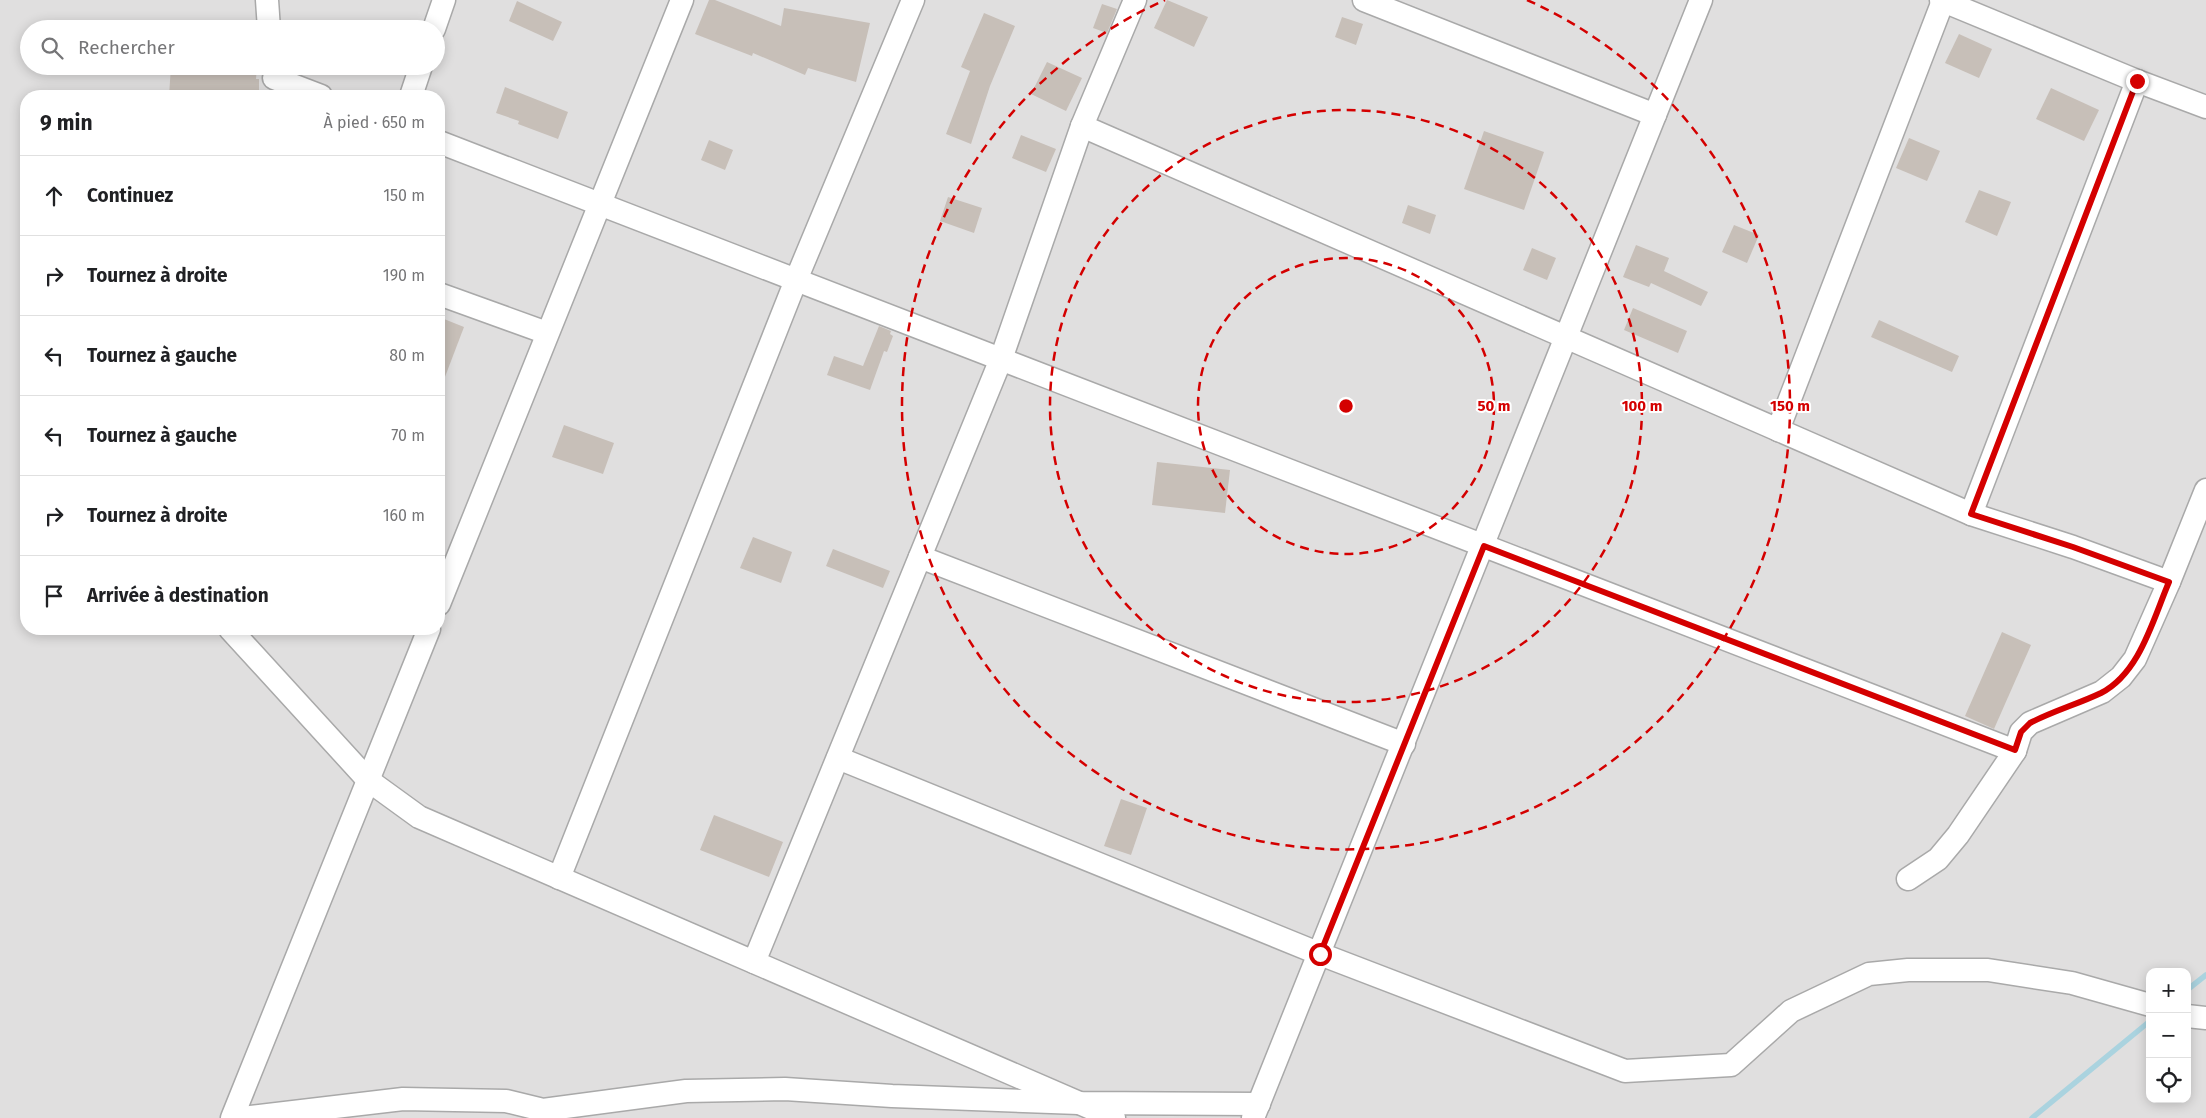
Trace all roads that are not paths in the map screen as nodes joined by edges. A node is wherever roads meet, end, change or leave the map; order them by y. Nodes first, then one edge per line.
1 (267, 0) edge
2 (444, 0) edge
3 (913, 0) edge
4 (1134, 0) edge
5 (1364, 0) edge
6 (1701, 0) edge
7 (678, 1) edge
8 (1942, 1) edge
9 (268, 20) edge
10 (437, 20) edge
11 (418, 75) edge
12 (274, 80) edge
13 (2137, 81) junction
14 (303, 90) edge
15 (413, 90) edge
16 (2206, 107) edge
17 (1655, 115) junction
18 (1082, 126) junction
19 (445, 144) edge
20 (599, 204) junction
21 (796, 280) junction
22 (445, 296) edge
23 (547, 334) junction
24 (1567, 338) junction
25 (1001, 359) junction
26 (1778, 430) junction
27 (2206, 490) edge
28 (1971, 514) junction
29 (1484, 546) junction
30 (920, 557) junction
31 (2169, 582) junction
32 (445, 589) edge
33 (235, 635) edge
34 (427, 635) edge
35 (1404, 744) junction
36 (2015, 750) junction
37 (838, 758) junction
38 (368, 780) junction
39 (559, 878) junction
40 (1908, 879) dead end
41 (1320, 954) junction
42 (754, 962) junction
43 (2146, 1004) edge
44 (2191, 1016) edge
45 (2206, 1018) edge
46 (1079, 1103) junction
47 (1256, 1111) edge
48 (232, 1118) edge
49 (242, 1118) edge
50 (1114, 1118) edge

1 - 9 street
2 - 10 street
3 - 21 street
4 - 18 street
5 - 17 street
6 - 17 street
7 - 20 street
8 - 13 street
8 - 26 street
11 - 15 street
12 - 14 street
13 - 16 street
13 - 28 street
17 - 24 street
18 - 24 street
18 - 25 street
19 - 20 street
20 - 21 street
20 - 23 street
21 - 25 street
21 - 39 street
22 - 23 street
23 - 32 street
24 - 26 street
24 - 29 street
25 - 29 street
25 - 30 street
26 - 28 street
27 - 31 street
28 - 31 street
29 - 35 street
29 - 36 street
30 - 35 street
30 - 37 street
31 - 36 street
33 - 38 street
34 - 38 street
35 - 41 street
36 - 40 street
37 - 41 street
37 - 42 street
38 - 39 street
38 - 48 street
39 - 42 street
41 - 43 street
41 - 47 street
42 - 46 street
44 - 45 street
46 - 47 street
46 - 49 street
46 - 50 street

